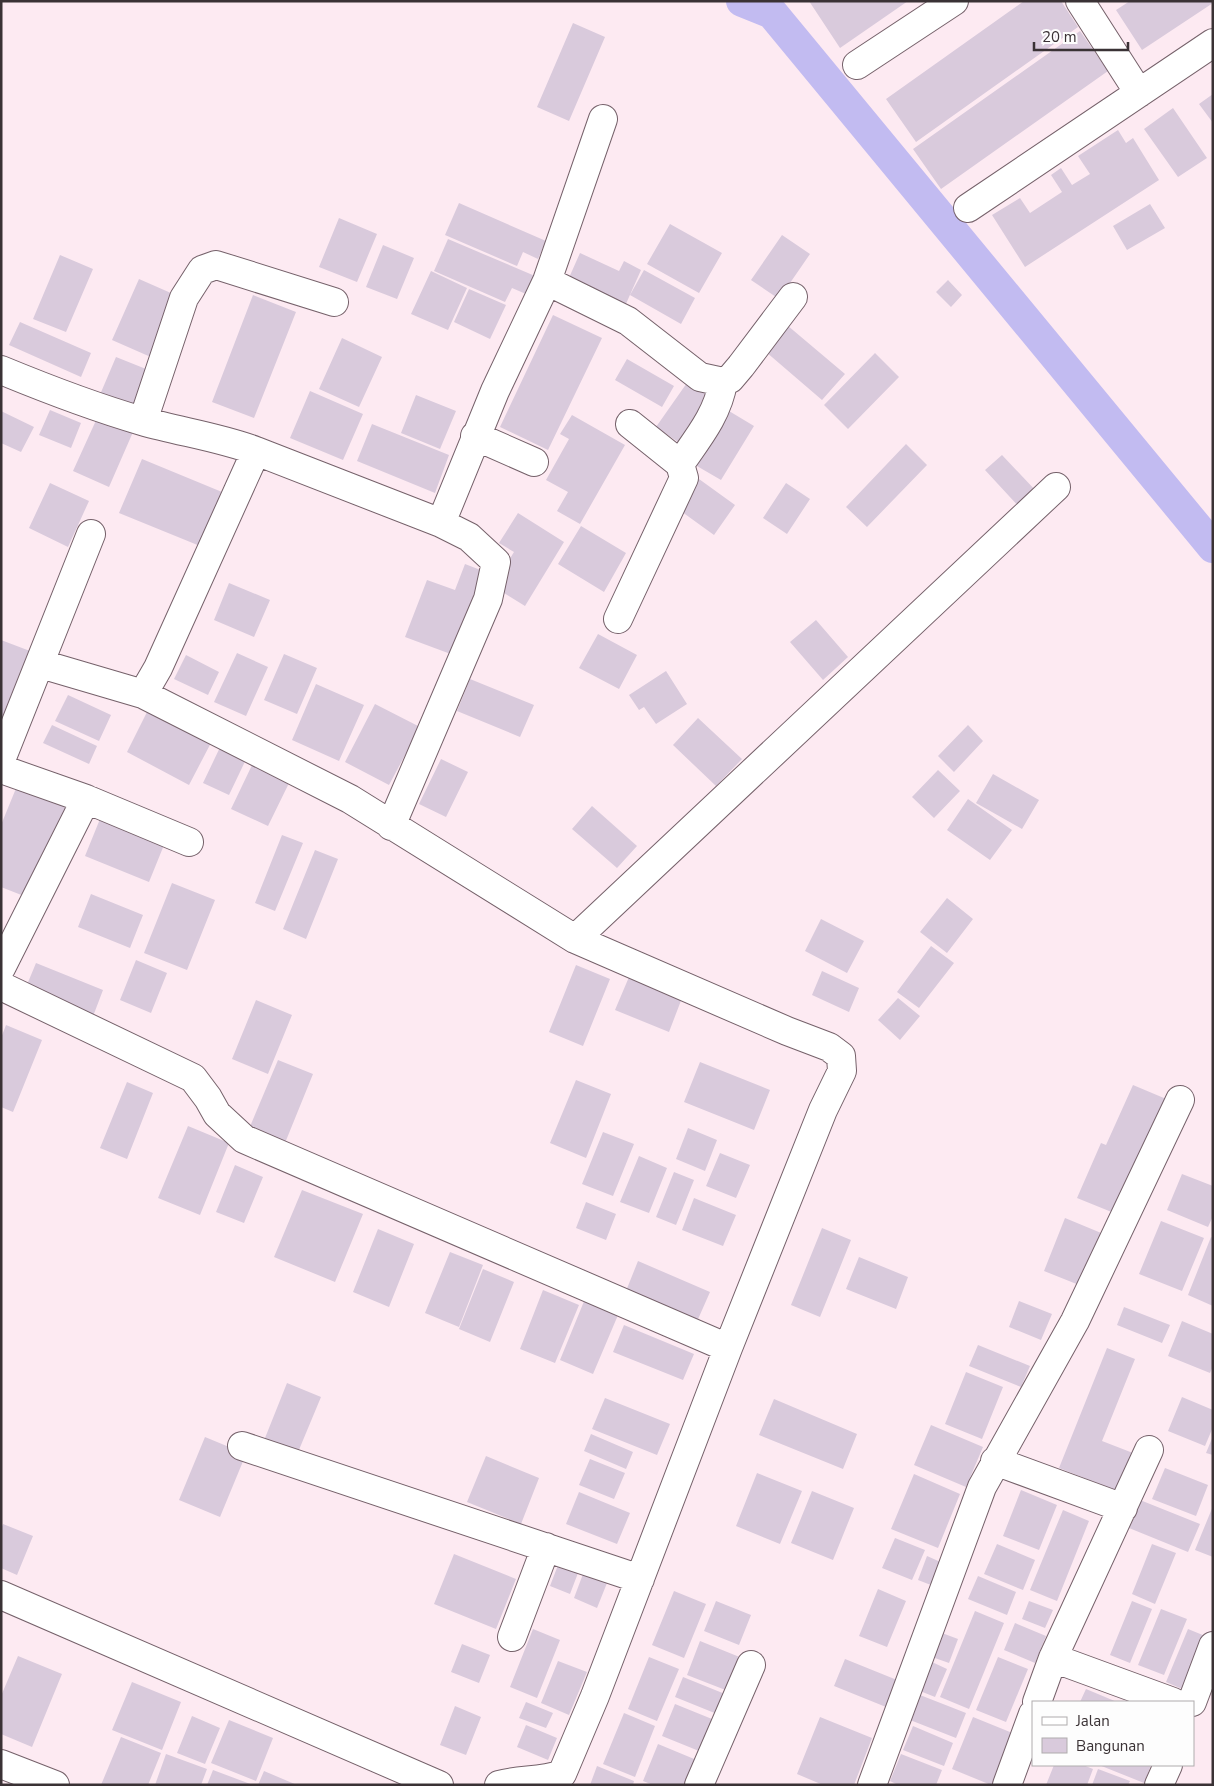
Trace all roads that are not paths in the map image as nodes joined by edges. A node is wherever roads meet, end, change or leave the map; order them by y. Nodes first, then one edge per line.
1 (954, 1) edge
2 (1080, 1) edge
3 (1213, 43) edge
4 (857, 65) dead end
5 (1139, 93) junction
6 (603, 119) dead end
7 (968, 208) dead end
8 (547, 282) junction
9 (793, 297) dead end
10 (334, 302) dead end
11 (1, 370) edge
12 (724, 382) junction
13 (143, 421) junction
14 (630, 424) dead end
15 (475, 436) junction
16 (256, 451) junction
17 (534, 462) dead end
18 (680, 464) junction
19 (1056, 487) dead end
20 (441, 523) junction
21 (91, 534) dead end
22 (618, 619) dead end
23 (41, 664) junction
24 (143, 694) junction
25 (1, 760) edge
26 (1, 769) edge
27 (86, 799) junction
28 (391, 826) junction
29 (189, 842) dead end
30 (576, 939) junction
31 (1, 968) edge
32 (1, 986) edge
33 (1180, 1100) dead end
34 (728, 1348) junction
35 (242, 1446) dead end
36 (1149, 1450) dead end
37 (996, 1461) junction
38 (1123, 1508) junction
39 (546, 1547) junction
40 (640, 1579) junction
41 (1, 1595) edge
42 (512, 1636) dead end
43 (1213, 1646) edge
44 (1053, 1658) junction
45 (751, 1665) dead end
46 (1037, 1701) edge
47 (1170, 1701) edge
48 (1192, 1701) edge
49 (1032, 1717) edge
50 (1, 1764) edge
51 (1168, 1766) edge
52 (515, 1783) edge
53 (55, 1785) edge
54 (439, 1785) edge
55 (699, 1785) edge
56 (872, 1785) edge
57 (1007, 1785) edge
58 (1160, 1785) edge

1 - 4 street
2 - 5 street
3 - 5 street
5 - 7 street
6 - 8 street
8 - 12 street
8 - 15 street
9 - 12 street
10 - 13 street
11 - 13 street
12 - 18 street
13 - 16 street
14 - 18 street
15 - 17 street
15 - 20 street
16 - 20 street
16 - 24 street
18 - 22 street
19 - 30 street
20 - 28 street
21 - 23 street
23 - 24 street
23 - 25 street
24 - 28 street
26 - 27 street
27 - 29 street
27 - 31 street
28 - 30 street
30 - 34 street
32 - 34 street
33 - 37 street
34 - 40 street
35 - 39 street
36 - 38 street
37 - 38 street
37 - 56 street
38 - 44 street
39 - 40 street
39 - 42 street
40 - 52 street
41 - 54 street
43 - 48 street
44 - 46 street
44 - 47 street
45 - 55 street
49 - 57 street
50 - 53 street
51 - 58 street

